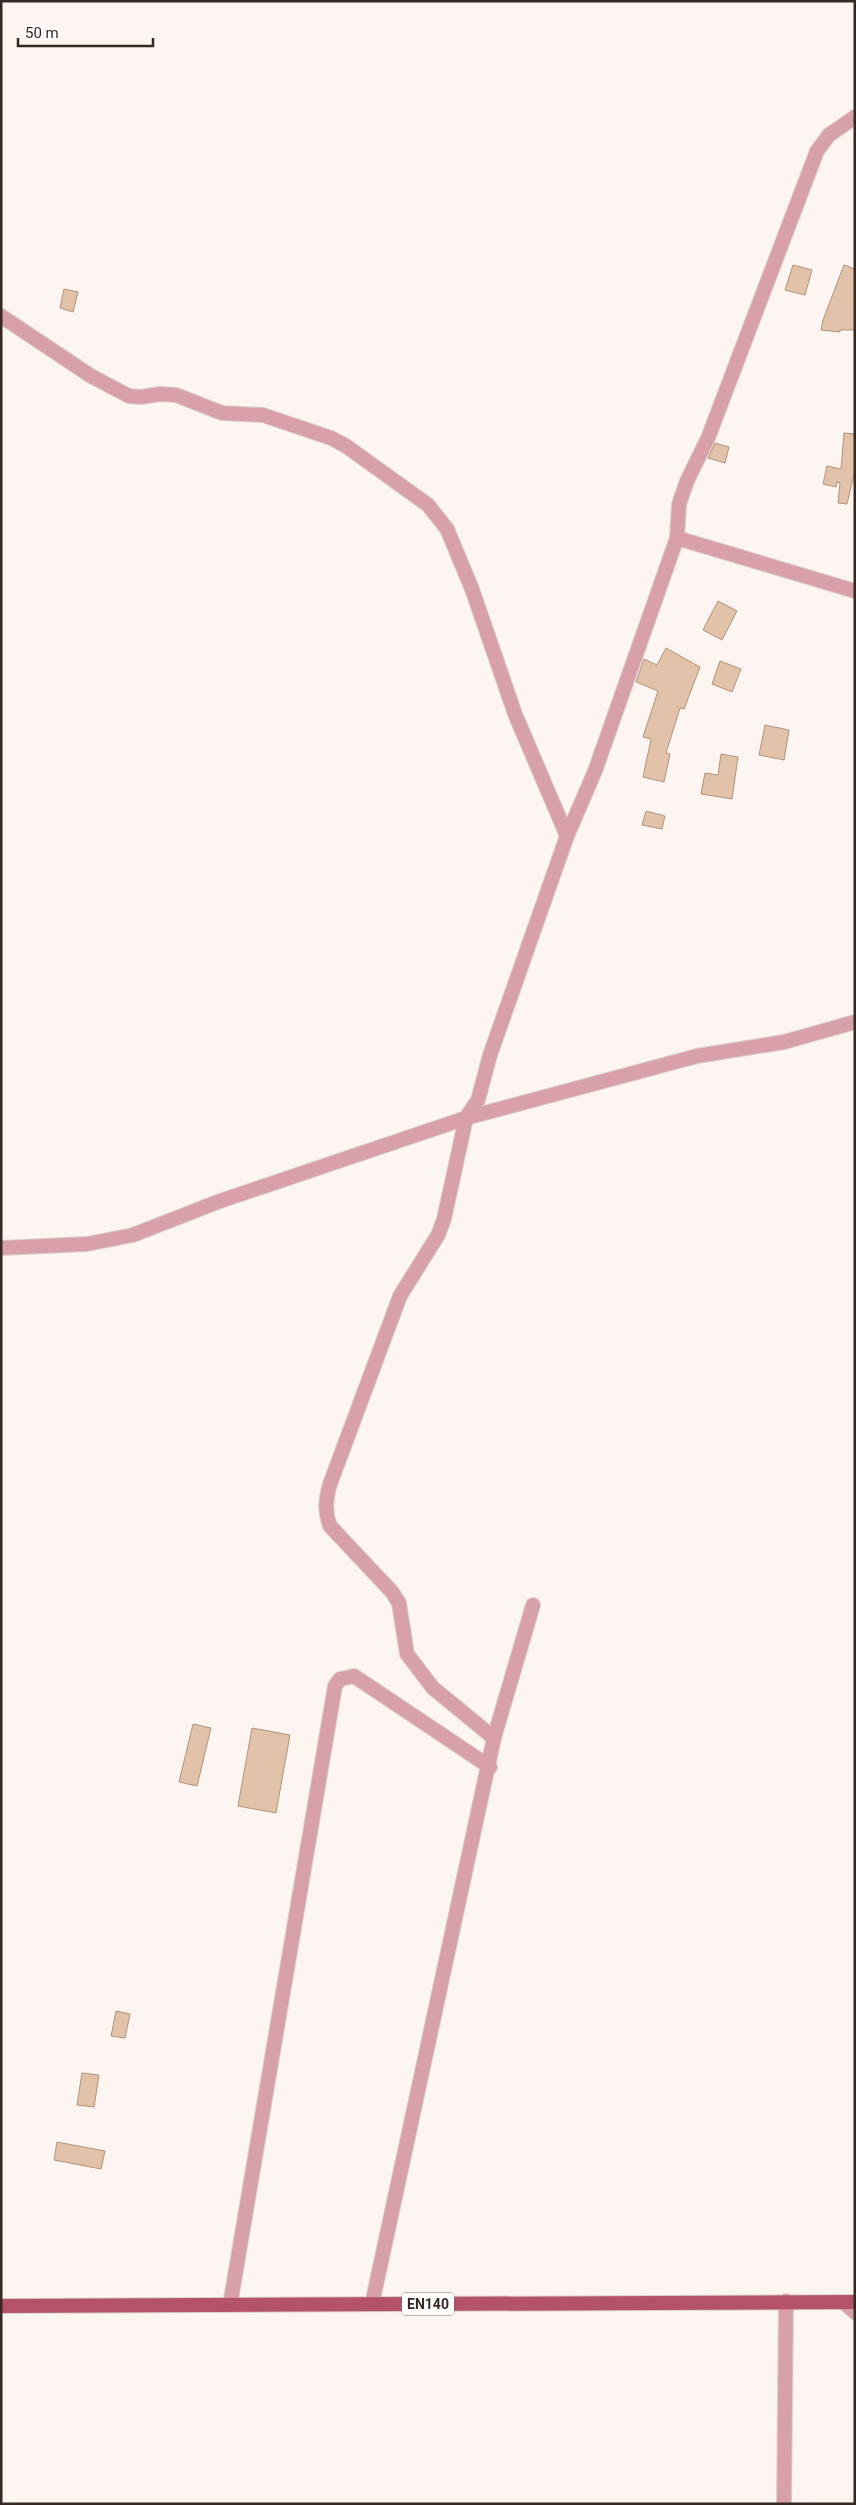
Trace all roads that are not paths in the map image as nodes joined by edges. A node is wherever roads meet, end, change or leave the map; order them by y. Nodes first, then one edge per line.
1 (855, 117) edge
2 (1, 316) edge
3 (677, 538) junction
4 (855, 592) edge
5 (567, 836) junction
6 (855, 1022) edge
7 (466, 1118) junction
8 (1, 1248) edge
9 (533, 1606) dead end
10 (494, 1738) junction
11 (490, 1767) junction
12 (786, 2301) junction
13 (840, 2302) junction
14 (855, 2302) edge
15 (372, 2304) junction
16 (230, 2305) junction
17 (1, 2306) edge
18 (855, 2315) edge
19 (784, 2504) edge

1 - 3 street
2 - 5 street
3 - 4 street
3 - 5 street
5 - 7 street
6 - 7 street
7 - 8 street
7 - 10 street
9 - 10 street
10 - 11 street
11 - 15 street
11 - 16 street
12 - 13 main road, EN140
12 - 15 main road, EN140
12 - 19 street
13 - 14 main road, EN140
13 - 18 lane
15 - 16 main road, EN140
16 - 17 main road, EN140

